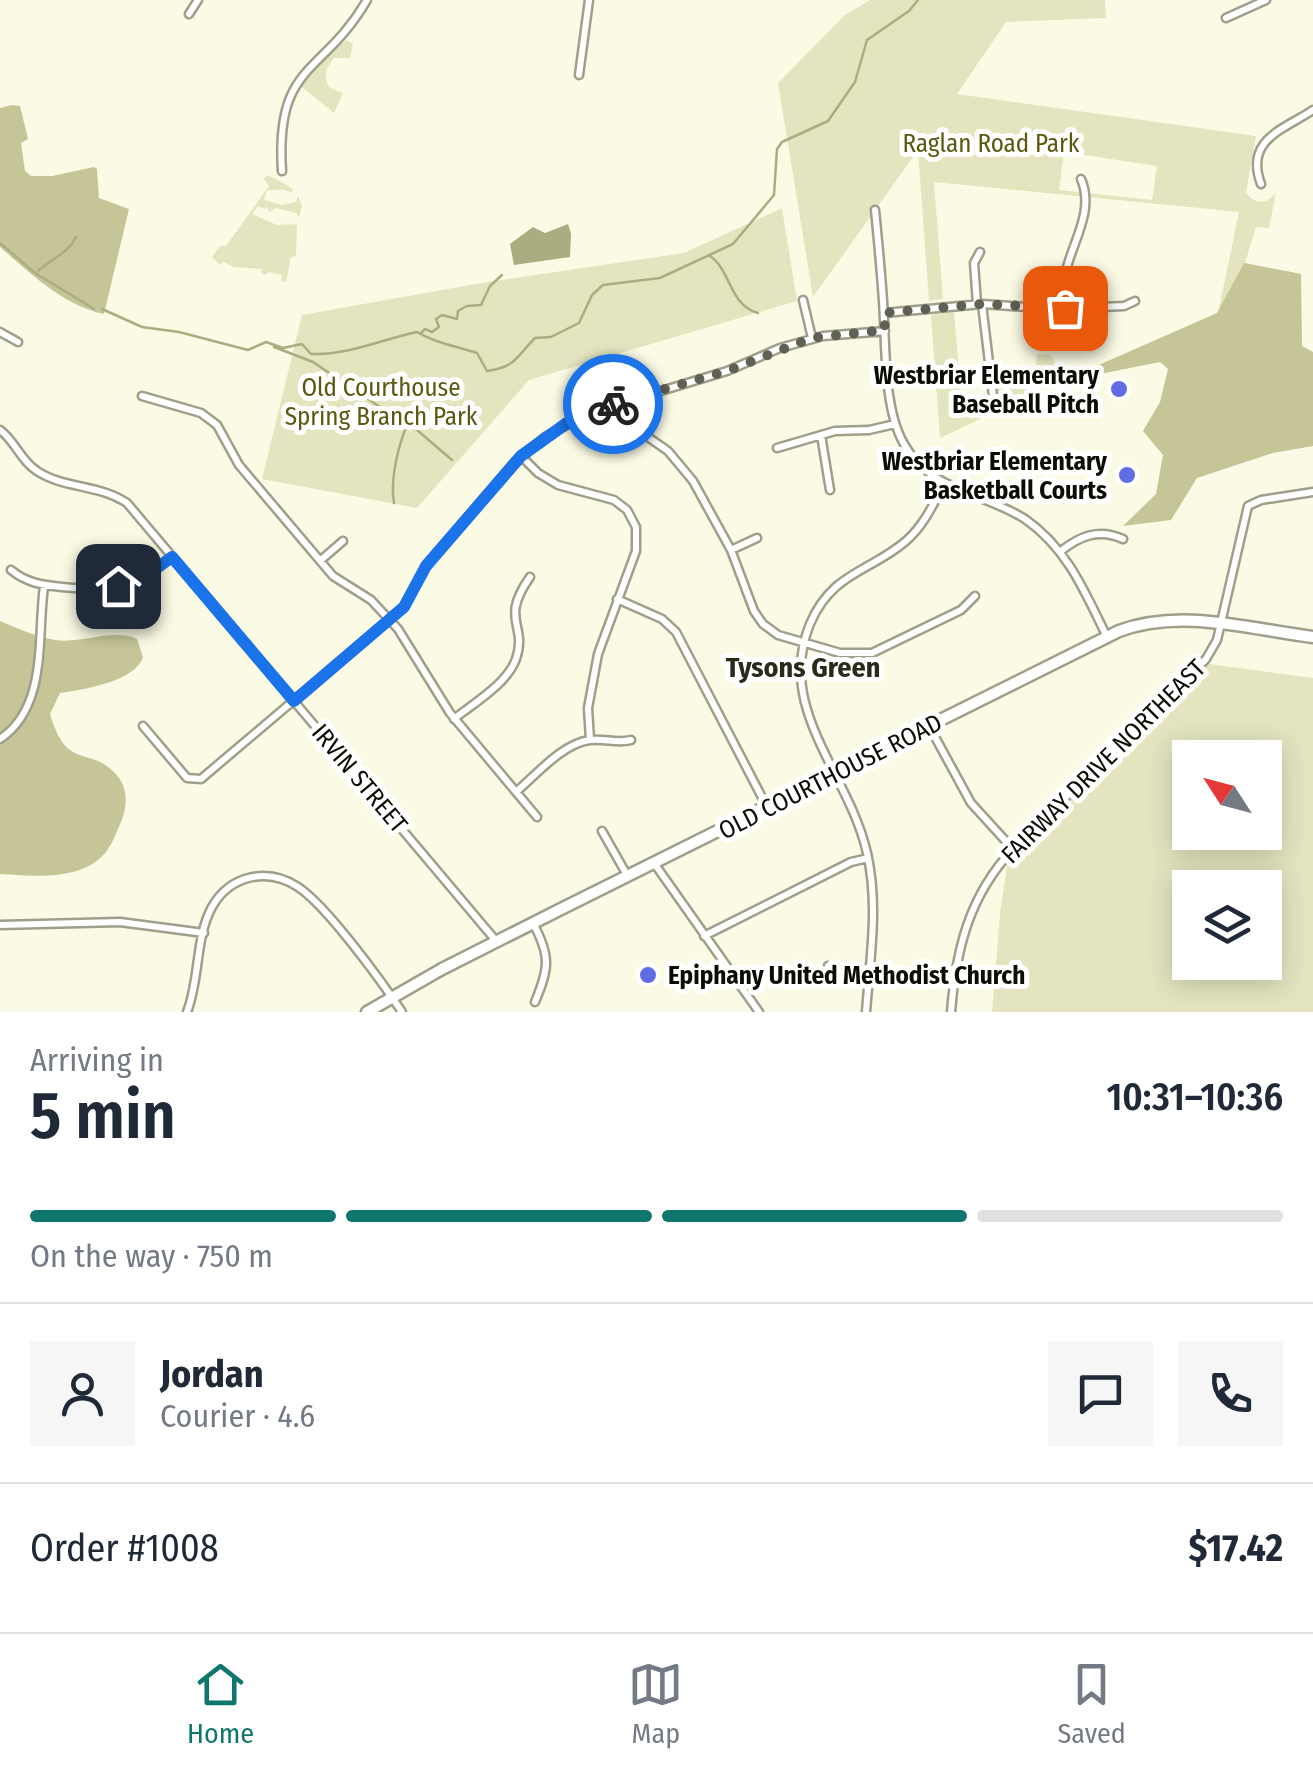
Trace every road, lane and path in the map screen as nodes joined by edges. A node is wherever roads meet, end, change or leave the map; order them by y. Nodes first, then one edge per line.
1 (198, 0) edge
2 (367, 0) edge
3 (589, 0) edge
4 (1266, 0) edge
5 (189, 14) dead end
6 (1226, 18) dead end
7 (579, 76) dead end
8 (1313, 110) edge
9 (282, 171) dead end
10 (1080, 178) dead end
11 (1261, 184) dead end
12 (875, 210) dead end
13 (980, 252) dead end
14 (803, 300) dead end
15 (1135, 302) dead end
16 (980, 304) junction
17 (1065, 308) junction
18 (884, 313) junction
19 (885, 330) junction
20 (0, 332) edge
21 (812, 338) junction
22 (18, 342) dead end
23 (142, 396) dead end
24 (993, 396) dead end
25 (622, 402) junction
26 (895, 424) junction
27 (0, 430) edge
28 (821, 435) junction
29 (776, 448) dead end
30 (521, 456) junction
31 (944, 484) junction
32 (830, 490) dead end
33 (1313, 492) edge
34 (758, 538) dead end
35 (1123, 540) dead end
36 (343, 541) dead end
37 (731, 550) junction
38 (1061, 551) junction
39 (172, 557) junction
40 (321, 560) junction
41 (11, 570) dead end
42 (530, 577) dead end
43 (44, 586) junction
44 (975, 596) dead end
45 (616, 599) junction
46 (390, 619) junction
47 (1221, 624) junction
48 (1107, 637) junction
49 (1313, 637) edge
50 (804, 644) junction
51 (294, 701) junction
52 (454, 719) junction
53 (144, 726) dead end
54 (929, 726) junction
55 (0, 740) edge
56 (590, 740) junction
57 (631, 740) dead end
58 (835, 774) junction
59 (516, 792) junction
60 (767, 807) junction
61 (536, 816) dead end
62 (602, 831) dead end
63 (1013, 849) junction
64 (868, 858) junction
65 (654, 863) junction
66 (628, 876) junction
67 (534, 923) junction
68 (0, 925) edge
69 (204, 934) junction
70 (704, 936) junction
71 (497, 942) junction
72 (828, 966) dead end
73 (869, 977) junction
74 (392, 997) junction
75 (535, 1002) dead end
76 (757, 1009) edge
77 (187, 1012) edge
78 (367, 1012) edge
79 (402, 1012) edge
80 (747, 1012) edge
81 (866, 1012) edge
82 (951, 1012) edge

1 - 5 street
2 - 9 street
3 - 7 street
4 - 6 street
8 - 11 street
10 - 17 street
12 - 18 street
13 - 16 street
14 - 21 street
15 - 17 street
16 - 17 street
16 - 18 street
16 - 24 street
18 - 19 street
19 - 21 street
19 - 26 street
20 - 22 street
21 - 25 street
23 - 40 street
25 - 30 street
25 - 37 street
26 - 28 street
26 - 31 street
27 - 39 street, IRVIN STREET
28 - 29 street
28 - 32 street
30 - 45 street
30 - 46 street
31 - 38 street
31 - 50 street
33 - 47 street, FAIRWAY DRIVE NORTHEAST
34 - 37 street
35 - 38 street
36 - 40 street
37 - 50 street
38 - 48 street
39 - 43 street
39 - 51 street, IRVIN STREET
40 - 46 street
41 - 43 street
42 - 52 street
43 - 55 street
44 - 50 street
45 - 56 street
45 - 60 street
46 - 51 street
46 - 52 street
47 - 48 street, OLD COURTHOUSE ROAD
47 - 49 street, OLD COURTHOUSE ROAD
47 - 63 street, FAIRWAY DRIVE NORTHEAST
48 - 54 street, OLD COURTHOUSE ROAD
50 - 58 street
51 - 53 street
51 - 71 street, IRVIN STREET
52 - 59 street
54 - 58 street, OLD COURTHOUSE ROAD
54 - 63 street
56 - 57 street
56 - 59 street
58 - 60 street, OLD COURTHOUSE ROAD
58 - 64 street
59 - 61 street
60 - 65 street, OLD COURTHOUSE ROAD
62 - 66 street
63 - 82 street, FAIRWAY DRIVE NORTHEAST
64 - 70 street
64 - 73 street
65 - 66 street, OLD COURTHOUSE ROAD
65 - 70 street
66 - 67 street, OLD COURTHOUSE ROAD
67 - 71 street, OLD COURTHOUSE ROAD
67 - 75 street
68 - 69 street
69 - 74 street
69 - 77 street
70 - 76 street
71 - 74 street, OLD COURTHOUSE ROAD
72 - 73 street
73 - 81 street
74 - 78 street, OLD COURTHOUSE ROAD
74 - 79 street
76 - 80 street

